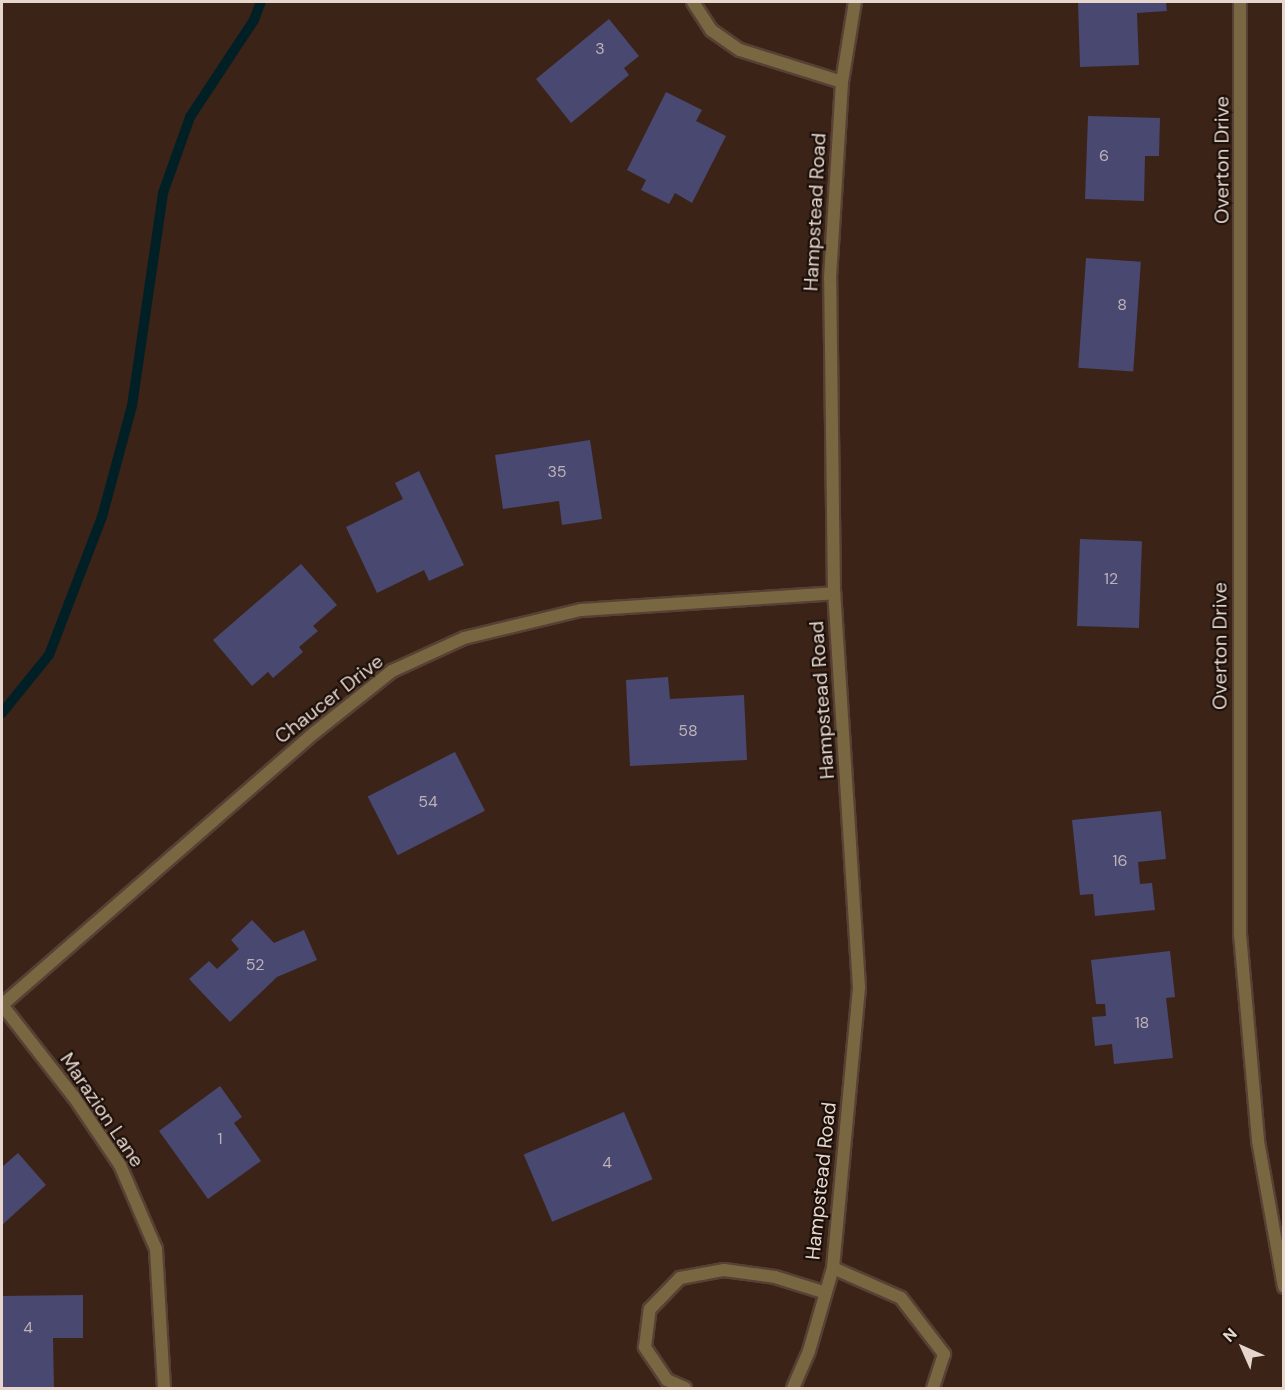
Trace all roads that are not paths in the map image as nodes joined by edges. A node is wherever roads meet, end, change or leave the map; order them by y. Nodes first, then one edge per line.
1 (693, 2) edge
2 (855, 2) edge
3 (1240, 2) edge
4 (842, 82) junction
5 (834, 593) junction
6 (2, 1005) edge
7 (833, 1268) junction
8 (1284, 1287) edge
9 (826, 1293) junction
10 (164, 1389) edge
11 (685, 1389) edge
12 (794, 1389) edge
13 (933, 1389) edge

1 - 4 street
2 - 4 street, Hampstead Road
3 - 8 street, Overton Drive
4 - 5 street, Hampstead Road
5 - 6 street, Chaucer Drive
5 - 7 street, Hampstead Road
6 - 10 street, Marazion Lane
7 - 9 street, Hampstead Road
7 - 13 street
9 - 11 street
9 - 12 street, Hampstead Road

